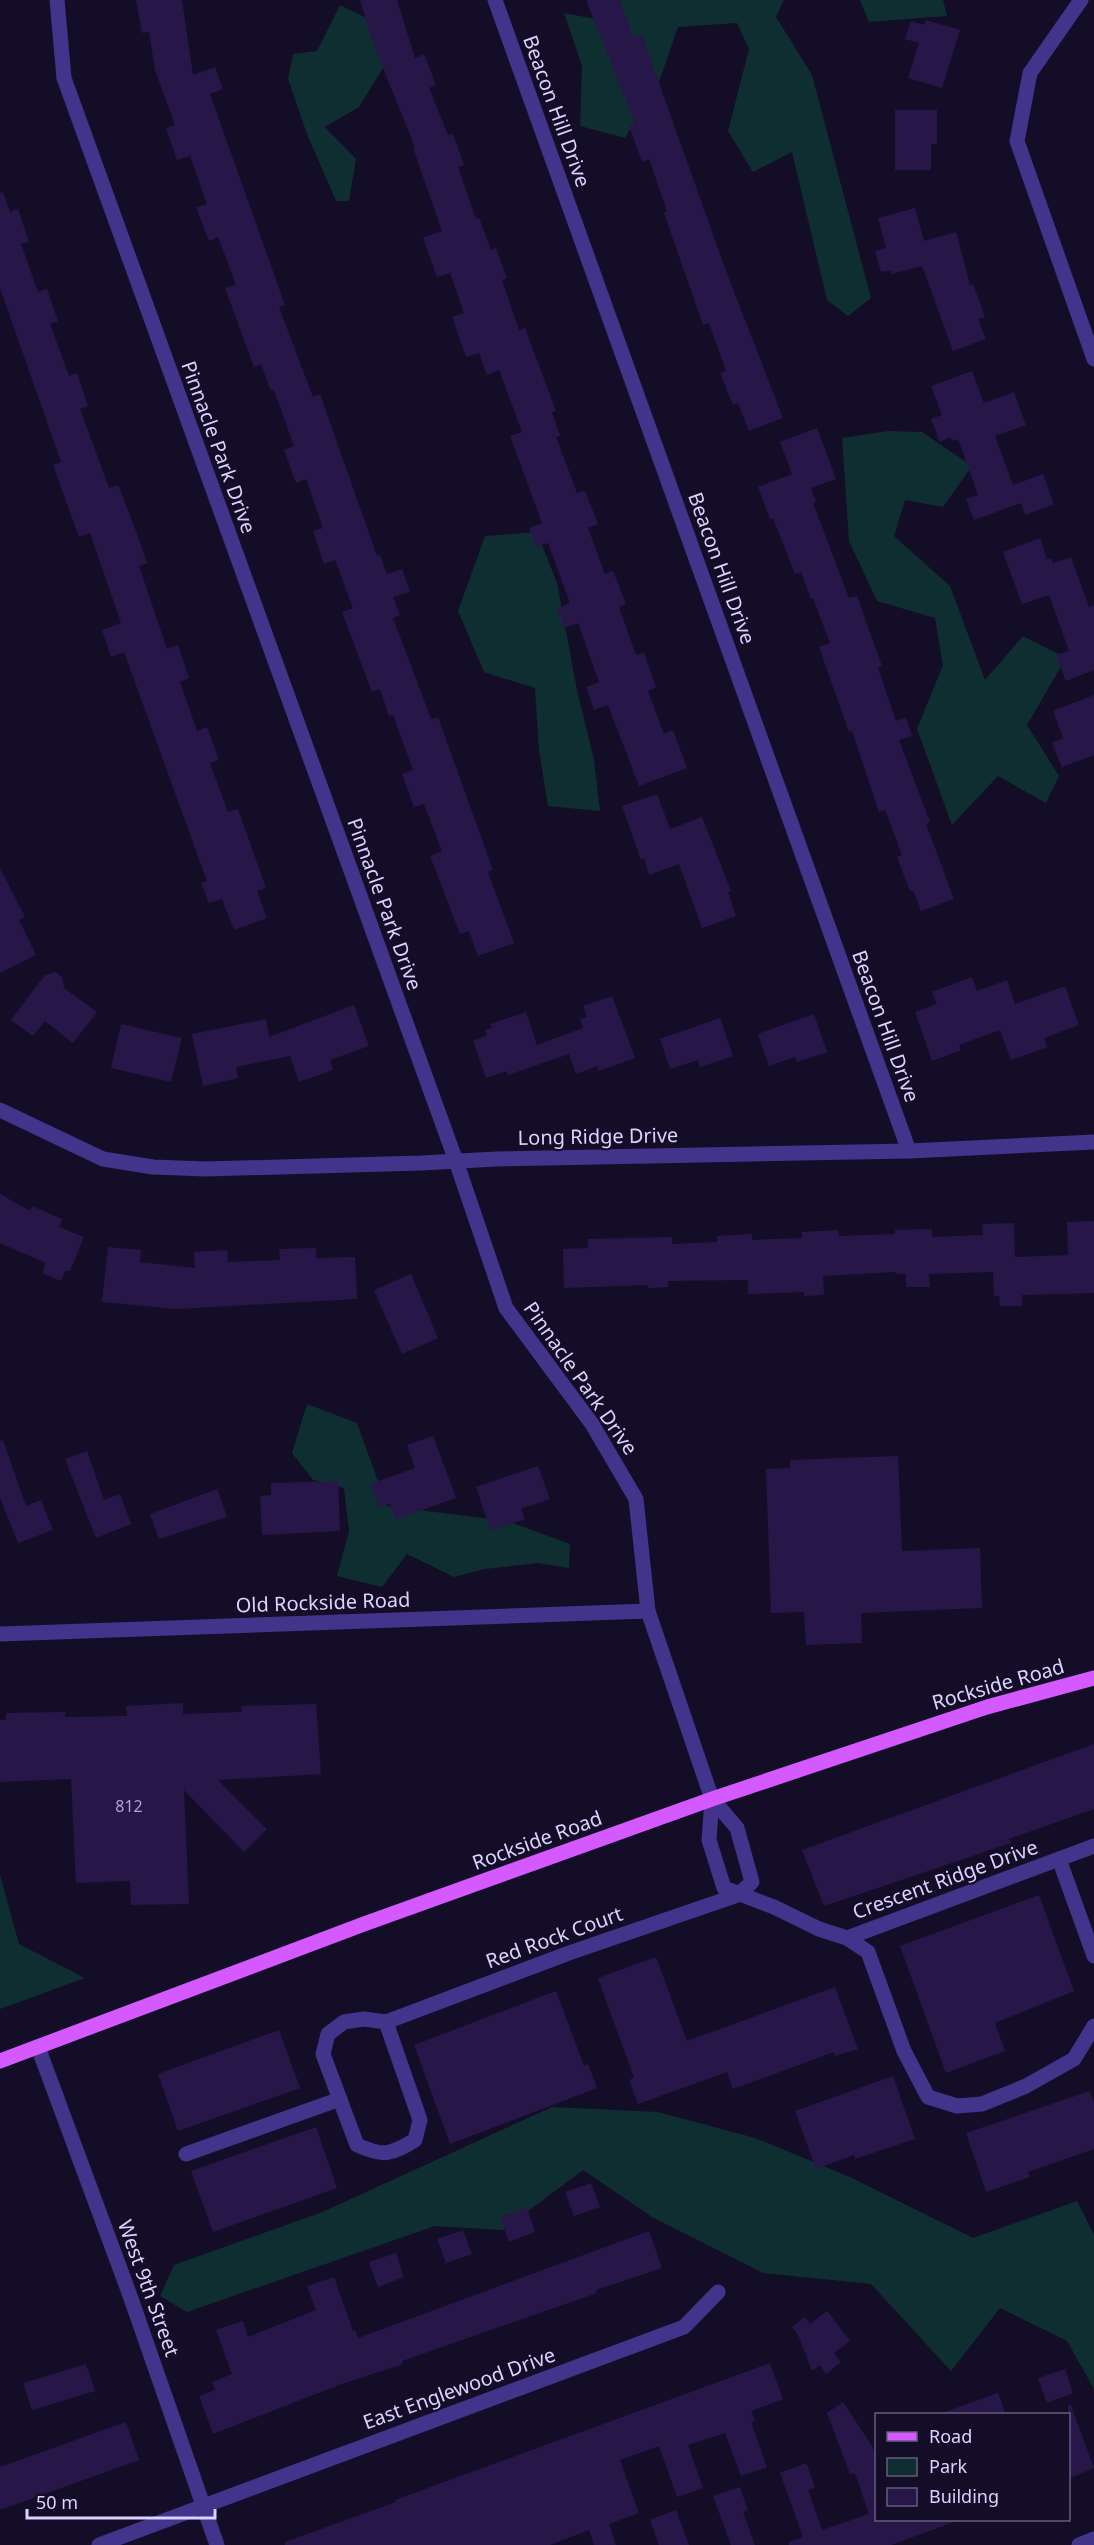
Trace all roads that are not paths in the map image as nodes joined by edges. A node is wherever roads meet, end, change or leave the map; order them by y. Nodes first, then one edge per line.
1 (57, 0) edge
2 (495, 0) edge
3 (1082, 0) edge
4 (1094, 359) edge
5 (0, 1110) edge
6 (1094, 1142) edge
7 (909, 1151) junction
8 (456, 1161) junction
9 (648, 1611) junction
10 (0, 1634) edge
11 (1094, 1678) edge
12 (712, 1799) junction
13 (1094, 1846) edge
14 (1059, 1859) junction
15 (738, 1894) junction
16 (847, 1938) junction
17 (1094, 1956) edge
18 (386, 2022) junction
19 (1094, 2026) edge
20 (38, 2047) junction
21 (0, 2061) edge
22 (340, 2099) junction
23 (186, 2154) dead end
24 (718, 2292) dead end
25 (204, 2506) junction
26 (1094, 2539) edge
27 (99, 2545) edge
28 (217, 2545) edge
29 (1079, 2545) edge

1 - 8 street, Pinnacle Park Drive
2 - 7 street, Beacon Hill Drive
3 - 4 street
5 - 8 street, Long Ridge Drive
6 - 7 street, Long Ridge Drive
7 - 8 street, Long Ridge Drive
8 - 9 street, Pinnacle Park Drive
9 - 10 street, Old Rockside Road
9 - 12 street, Pinnacle Park Drive
11 - 12 main road, Rockside Road
12 - 15 street, Crescent Ridge Drive
12 - 15 street
12 - 20 main road, Rockside Road
13 - 14 street, Crescent Ridge Drive
14 - 16 street, Crescent Ridge Drive
14 - 17 street, Crescent Ridge Drive
15 - 16 street, Crescent Ridge Drive
15 - 18 street, Red Rock Court
16 - 19 street, Crescent Ridge Drive
18 - 22 street
18 - 22 street
20 - 21 main road, Rockside Road
20 - 25 street, West 9th Street
22 - 23 street
24 - 25 street, East Englewood Drive
25 - 27 street, East Englewood Drive
25 - 28 street, West 9th Street
26 - 29 street

